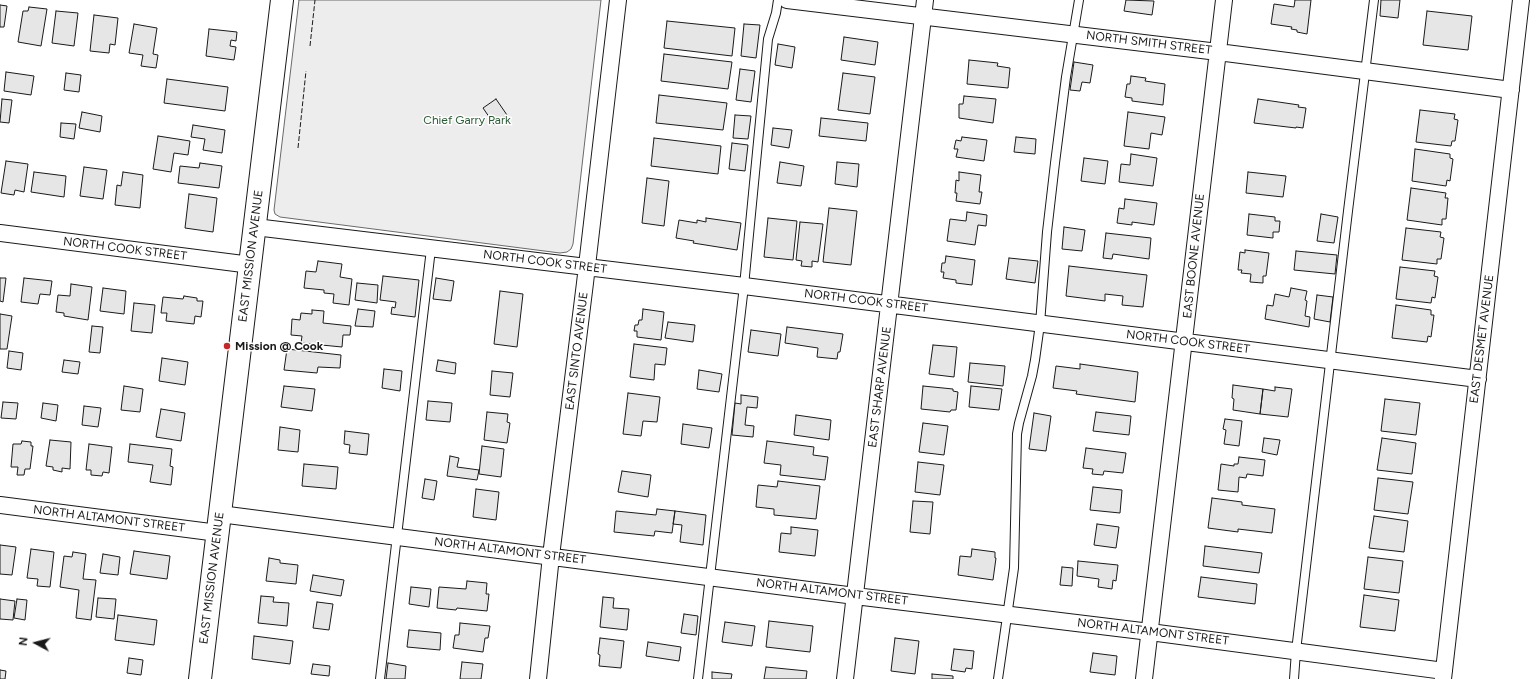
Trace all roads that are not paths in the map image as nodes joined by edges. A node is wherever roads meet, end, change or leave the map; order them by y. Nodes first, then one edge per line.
1 (282, 0) edge
2 (618, 0) edge
3 (778, 0) edge
4 (787, 0) edge
5 (925, 0) edge
6 (1079, 0) edge
7 (1224, 0) edge
8 (1374, 0) edge
9 (1521, 0) edge
10 (924, 16) junction
11 (1073, 34) junction
12 (1218, 52) junction
13 (1366, 71) junction
14 (1511, 90) junction
15 (255, 227) junction
16 (0, 233) edge
17 (431, 249) junction
18 (250, 265) junction
19 (587, 267) junction
20 (744, 286) junction
21 (889, 305) junction
22 (1040, 324) junction
23 (1185, 341) junction
24 (1330, 360) junction
25 (1478, 379) junction
26 (0, 505) edge
27 (219, 524) junction
28 (398, 537) junction
29 (551, 556) junction
30 (711, 577) junction
31 (855, 596) junction
32 (1008, 614) junction
33 (1150, 632) junction
34 (1296, 651) junction
35 (1443, 675) edge
36 (200, 679) edge
37 (380, 679) edge
38 (538, 679) edge
39 (698, 679) edge
40 (846, 679) edge
41 (998, 679) edge
42 (1144, 679) edge
43 (1294, 679) edge

1 - 15 main road, EAST MISSION AVENUE
2 - 19 street, EAST SINTO AVENUE
3 - 20 lane
4 - 10 street, NORTH SMITH STREET
5 - 10 street, EAST SHARP AVENUE
6 - 11 lane
7 - 12 street, EAST BOONE AVENUE
8 - 13 lane
9 - 14 street, EAST DESMET AVENUE
10 - 11 street, NORTH SMITH STREET
10 - 21 street, EAST SHARP AVENUE
11 - 12 street, NORTH SMITH STREET
11 - 22 lane
12 - 13 street, NORTH SMITH STREET
12 - 23 street, EAST BOONE AVENUE
13 - 14 street, NORTH SMITH STREET
13 - 24 lane
14 - 25 street, EAST DESMET AVENUE
15 - 17 street, NORTH COOK STREET
15 - 18 main road, EAST MISSION AVENUE
16 - 18 street, NORTH COOK STREET
17 - 19 street, NORTH COOK STREET
17 - 28 lane
18 - 27 main road, EAST MISSION AVENUE
19 - 20 street, NORTH COOK STREET
19 - 29 street, EAST SINTO AVENUE
20 - 21 street, NORTH COOK STREET
20 - 30 lane
21 - 22 street, NORTH COOK STREET
21 - 31 street, EAST SHARP AVENUE
22 - 23 street, NORTH COOK STREET
22 - 32 lane
23 - 24 street, NORTH COOK STREET
23 - 33 street, EAST BOONE AVENUE
24 - 25 street, NORTH COOK STREET
24 - 34 lane
25 - 35 street, EAST DESMET AVENUE
26 - 27 street, NORTH ALTAMONT STREET
27 - 28 street, NORTH ALTAMONT STREET
27 - 36 main road, EAST MISSION AVENUE
28 - 29 street, NORTH ALTAMONT STREET
28 - 37 lane
29 - 30 street, NORTH ALTAMONT STREET
29 - 38 street, EAST SINTO AVENUE
30 - 31 street, NORTH ALTAMONT STREET
30 - 39 lane
31 - 32 street, NORTH ALTAMONT STREET
31 - 40 street, EAST SHARP AVENUE
32 - 33 street, NORTH ALTAMONT STREET
32 - 41 lane
33 - 34 street, NORTH ALTAMONT STREET
33 - 42 street, EAST BOONE AVENUE
34 - 35 street, NORTH ALTAMONT STREET
34 - 43 lane

